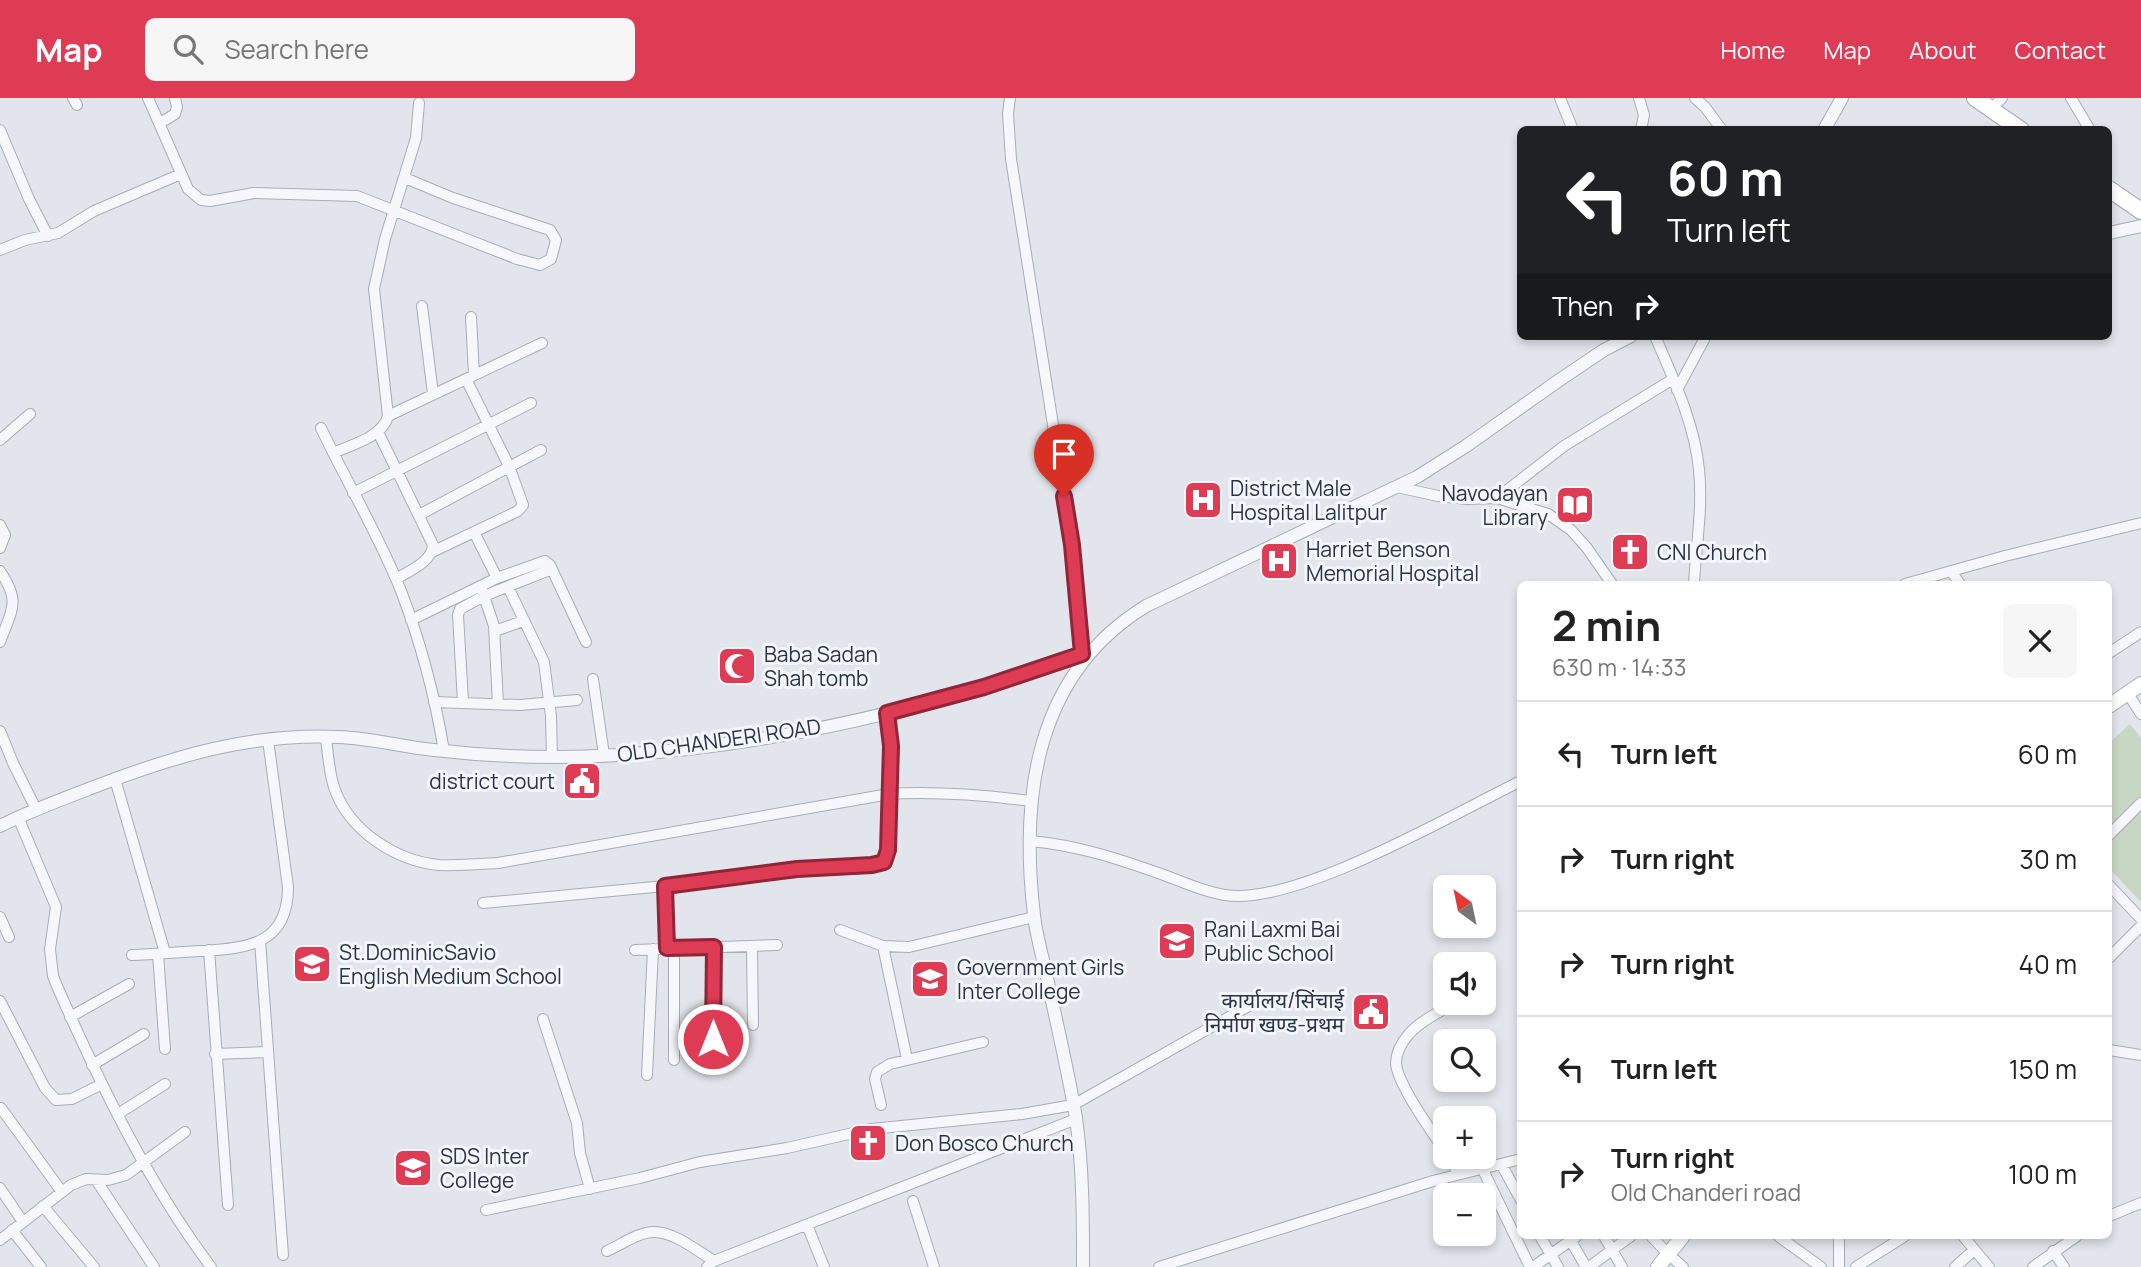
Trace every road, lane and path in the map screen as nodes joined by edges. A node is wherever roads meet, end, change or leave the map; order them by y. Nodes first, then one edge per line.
1 (148, 98) edge
2 (175, 98) edge
3 (1010, 98) edge
4 (1560, 98) edge
5 (1639, 98) edge
6 (1695, 98) edge
7 (1842, 98) edge
8 (1975, 98) edge
9 (2071, 98) edge
10 (419, 103) dead end
11 (1997, 104) edge
12 (160, 123) junction
13 (1571, 126) edge
14 (1642, 126) edge
15 (1720, 126) edge
16 (1826, 126) edge
17 (2015, 126) edge
18 (2088, 126) edge
19 (0, 130) edge
20 (181, 174) junction
21 (405, 178) junction
22 (2112, 187) edge
23 (394, 210) junction
24 (2141, 211) edge
25 (2141, 226) edge
26 (2112, 232) edge
27 (48, 236) junction
28 (0, 250) edge
29 (422, 306) dead end
30 (471, 317) dead end
31 (1623, 340) edge
32 (1658, 340) edge
33 (1703, 340) edge
34 (542, 343) dead end
35 (470, 377) junction
36 (1675, 384) junction
37 (433, 394) junction
38 (531, 403) dead end
39 (30, 414) dead end
40 (388, 416) junction
41 (489, 425) junction
42 (321, 428) dead end
43 (378, 432) junction
44 (0, 440) edge
45 (541, 450) dead end
46 (333, 453) junction
47 (509, 466) junction
48 (397, 471) junction
49 (1397, 487) junction
50 (353, 493) junction
51 (1497, 498) junction
52 (419, 515) junction
53 (2141, 523) edge
54 (0, 526) edge
55 (474, 533) junction
56 (1, 547) edge
57 (432, 552) junction
58 (552, 569) junction
59 (1951, 570) junction
60 (0, 571) edge
61 (497, 578) junction
62 (396, 579) junction
63 (1610, 581) edge
64 (1694, 581) edge
65 (1915, 581) edge
66 (1958, 581) edge
67 (508, 587) junction
68 (482, 591) junction
69 (411, 620) junction
70 (523, 621) junction
71 (495, 631) junction
72 (2141, 632) edge
73 (0, 642) edge
74 (586, 642) dead end
75 (2112, 651) edge
76 (1085, 653) junction
77 (593, 679) dead end
78 (2141, 684) edge
79 (2137, 698) edge
80 (577, 700) dead end
81 (434, 702) junction
82 (463, 702) junction
83 (550, 703) junction
84 (498, 704) junction
85 (2112, 704) edge
86 (887, 713) junction
87 (2112, 714) edge
88 (2141, 714) edge
89 (0, 731) edge
90 (333, 737) junction
91 (268, 740) junction
92 (444, 751) junction
93 (604, 755) junction
94 (552, 757) junction
95 (115, 779) junction
96 (1517, 782) edge
97 (889, 794) junction
98 (1031, 801) junction
99 (2141, 803) edge
100 (37, 809) junction
101 (18, 817) junction
102 (0, 826) edge
103 (2112, 832) edge
104 (1030, 834) junction
105 (665, 886) junction
106 (2112, 889) edge
107 (483, 903) dead end
108 (0, 916) edge
109 (1034, 917) junction
110 (2141, 919) edge
111 (2141, 926) edge
112 (840, 930) dead end
113 (9, 937) dead end
114 (260, 941) junction
115 (777, 945) dead end
116 (752, 946) junction
117 (714, 947) junction
118 (883, 947) junction
119 (671, 948) junction
120 (653, 949) junction
121 (209, 950) junction
122 (635, 950) dead end
123 (161, 953) junction
124 (132, 955) dead end
125 (2112, 955) edge
126 (128, 984) dead end
127 (1261, 999) dead end
128 (0, 1001) edge
129 (1435, 1015) edge
130 (71, 1017) junction
131 (544, 1019) dead end
132 (753, 1025) dead end
133 (144, 1034) dead end
134 (713, 1039) dead end
135 (983, 1042) dead end
136 (165, 1049) dead end
137 (2112, 1050) edge
138 (268, 1052) junction
139 (215, 1054) junction
140 (2141, 1055) edge
141 (907, 1059) junction
142 (674, 1060) dead end
143 (92, 1065) junction
144 (648, 1075) dead end
145 (102, 1084) junction
146 (165, 1084) dead end
147 (881, 1105) dead end
148 (1073, 1105) junction
149 (1, 1108) edge
150 (118, 1114) junction
151 (1076, 1119) junction
152 (185, 1132) dead end
153 (1433, 1132) edge
154 (1517, 1160) edge
155 (144, 1161) junction
156 (1501, 1164) junction
157 (1496, 1165) edge
158 (1456, 1169) edge
159 (1478, 1169) edge
160 (1482, 1169) edge
161 (1459, 1174) junction
162 (96, 1180) junction
163 (0, 1188) edge
164 (590, 1189) junction
165 (62, 1192) junction
166 (1517, 1193) edge
167 (913, 1201) dead end
168 (2141, 1203) edge
169 (228, 1205) dead end
170 (43, 1206) junction
171 (486, 1210) dead end
172 (2112, 1215) edge
173 (23, 1222) junction
174 (807, 1225) junction
175 (12, 1230) junction
176 (1517, 1239) edge
177 (1517, 1239) edge
178 (1542, 1239) edge
179 (1570, 1239) edge
180 (1573, 1239) edge
181 (1606, 1239) edge
182 (1627, 1239) edge
183 (1654, 1239) edge
184 (1682, 1239) edge
185 (1691, 1239) edge
186 (1782, 1239) edge
187 (1839, 1239) edge
188 (1900, 1239) edge
189 (1965, 1239) edge
190 (2072, 1239) edge
191 (0, 1240) edge
192 (1612, 1250) junction
193 (1974, 1250) junction
194 (607, 1251) dead end
195 (2053, 1251) junction
196 (1551, 1254) junction
197 (283, 1255) dead end
198 (1674, 1262) edge
199 (711, 1264) edge
200 (41, 1267) edge
201 (94, 1267) edge
202 (154, 1267) edge
203 (211, 1267) edge
204 (824, 1267) edge
205 (934, 1267) edge
206 (1083, 1267) edge
207 (1159, 1267) edge
208 (1531, 1267) edge
209 (1558, 1267) edge
210 (1588, 1267) edge
211 (1622, 1267) edge
212 (1658, 1267) edge
213 (1821, 1267) edge
214 (1839, 1267) edge
215 (1856, 1267) edge
216 (1955, 1267) edge
217 (1989, 1267) edge
218 (2033, 1267) edge
219 (2064, 1267) edge

1 - 12 street
2 - 12 street
3 - 76 street
4 - 13 street
5 - 14 street
6 - 15 street
7 - 16 street
8 - 11 main road
9 - 18 street
10 - 21 street
11 - 17 main road
12 - 20 street
19 - 27 street
20 - 23 street
20 - 27 street
21 - 23 street
21 - 23 street
22 - 24 main road
23 - 40 street
25 - 26 street
27 - 28 street
29 - 37 street
30 - 35 street
31 - 49 street
32 - 36 street
33 - 36 street
34 - 35 street
35 - 37 street
35 - 41 street
36 - 51 street
36 - 64 street
37 - 40 street
38 - 41 street
39 - 44 street
40 - 43 street
41 - 47 street
41 - 48 street
42 - 46 street
43 - 46 street
43 - 48 street
45 - 47 street
46 - 50 street
47 - 52 street
47 - 55 street
48 - 50 street
48 - 52 street
49 - 51 street
49 - 76 street
50 - 62 street
51 - 63 street
52 - 57 street
53 - 59 street
54 - 56 street
55 - 57 street
55 - 61 street
57 - 62 street
58 - 61 street
58 - 67 street
58 - 74 street
59 - 65 street
59 - 66 street
60 - 73 street
61 - 68 street
62 - 69 street
67 - 68 street
67 - 70 street
68 - 69 street
68 - 71 street
68 - 82 street
69 - 81 street
70 - 71 street
70 - 83 street
71 - 84 street
72 - 75 street
76 - 86 street, OLD CHANDERI ROAD
76 - 98 street
77 - 93 street
78 - 85 main road
79 - 87 main road
79 - 88 street
80 - 83 street
81 - 82 street
81 - 92 street
82 - 84 street
83 - 84 street
83 - 94 street
86 - 93 street, OLD CHANDERI ROAD
86 - 97 street
89 - 100 street
90 - 91 street, OLD CHANDERI ROAD
90 - 92 street, OLD CHANDERI ROAD
90 - 97 street
91 - 95 street, OLD CHANDERI ROAD
91 - 114 street
92 - 94 street, OLD CHANDERI ROAD
93 - 94 street, OLD CHANDERI ROAD
95 - 100 street, OLD CHANDERI ROAD
95 - 123 street
96 - 104 street
97 - 98 street
97 - 105 street
98 - 104 street
99 - 103 street
100 - 101 street, OLD CHANDERI ROAD
101 - 102 street, OLD CHANDERI ROAD
101 - 130 street
104 - 109 street
105 - 107 street
105 - 119 street
106 - 110 street
108 - 113 street
109 - 118 street
109 - 148 street
111 - 125 street
112 - 118 street
114 - 121 street
114 - 138 street
115 - 116 street
116 - 117 street
116 - 132 street
117 - 119 street
117 - 134 street
118 - 141 street
119 - 120 street
119 - 142 street
120 - 122 street
120 - 144 street
121 - 123 street
121 - 139 street
123 - 124 street
123 - 136 street
126 - 130 street
127 - 148 street
128 - 145 street
129 - 153 street
130 - 143 street
131 - 164 street
133 - 143 street
135 - 141 street
137 - 140 street
138 - 139 street
138 - 197 street
139 - 169 street
141 - 147 street
143 - 145 street
145 - 150 street
146 - 150 street
148 - 151 street
148 - 164 street
149 - 165 street
150 - 155 street
151 - 174 street
151 - 206 street
152 - 155 street
154 - 156 street
155 - 162 street
155 - 203 street
156 - 157 street
156 - 166 street
158 - 161 street
159 - 161 street
160 - 176 street
161 - 207 street
162 - 165 street
162 - 202 street
163 - 173 street
164 - 171 street
165 - 170 street
167 - 205 street
168 - 172 street
170 - 173 street
170 - 201 street
173 - 175 street
174 - 199 street
174 - 204 street
175 - 191 street
175 - 200 street
177 - 208 street
178 - 196 street
179 - 196 street
180 - 210 street
181 - 192 street
182 - 192 street
183 - 198 street
184 - 198 main road
185 - 198 main road
186 - 213 street
187 - 214 street
188 - 215 street
189 - 193 street
190 - 195 street
192 - 210 street
192 - 211 street
193 - 216 street
193 - 217 street
194 - 199 street
195 - 218 street
195 - 219 street
196 - 208 street
196 - 209 street
198 - 212 main road

